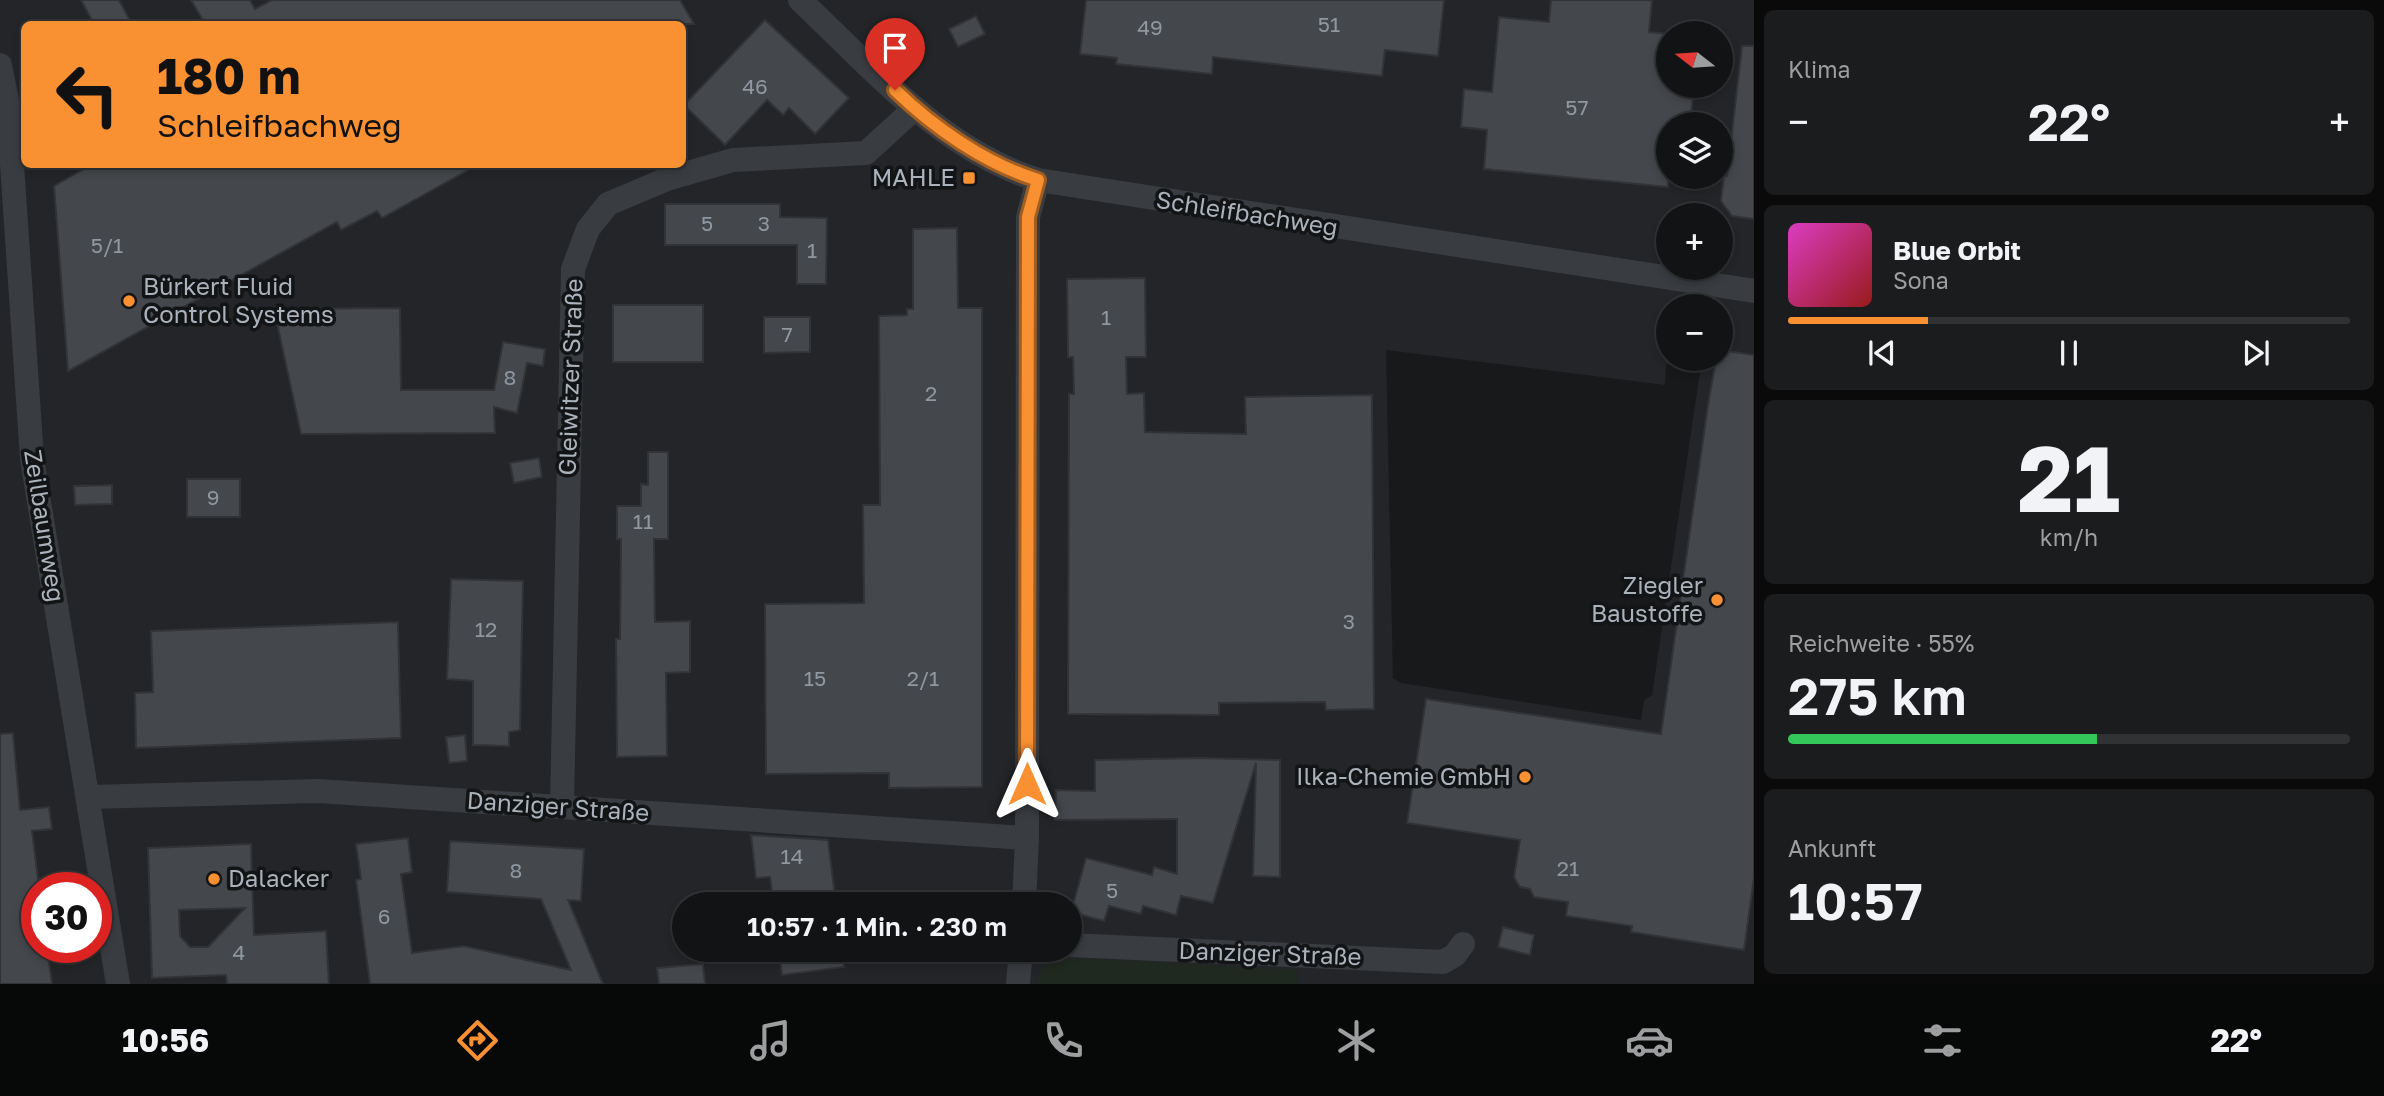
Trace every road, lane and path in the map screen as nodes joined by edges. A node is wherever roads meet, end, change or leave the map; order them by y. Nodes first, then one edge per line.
1 (800, 0) edge
2 (0, 65) edge
3 (914, 108) junction
4 (1038, 180) junction
5 (1754, 290) edge
6 (89, 797) junction
7 (562, 807) junction
8 (1027, 838) junction
9 (1025, 892) edge
10 (1463, 944) dead end
11 (1082, 946) edge
12 (1020, 962) edge
13 (118, 984) edge
14 (1018, 984) edge

1 - 3 street, Schleifbachweg
2 - 6 street, Zeilbaumweg
3 - 4 street, Schleifbachweg
3 - 7 street, Gleiwitzer Straße
4 - 5 street, Schleifbachweg
4 - 8 street
6 - 7 street, Danziger Straße
6 - 13 street, Zeilbaumweg
7 - 8 street, Danziger Straße
8 - 9 street
10 - 11 street, Danziger Straße
12 - 14 street

